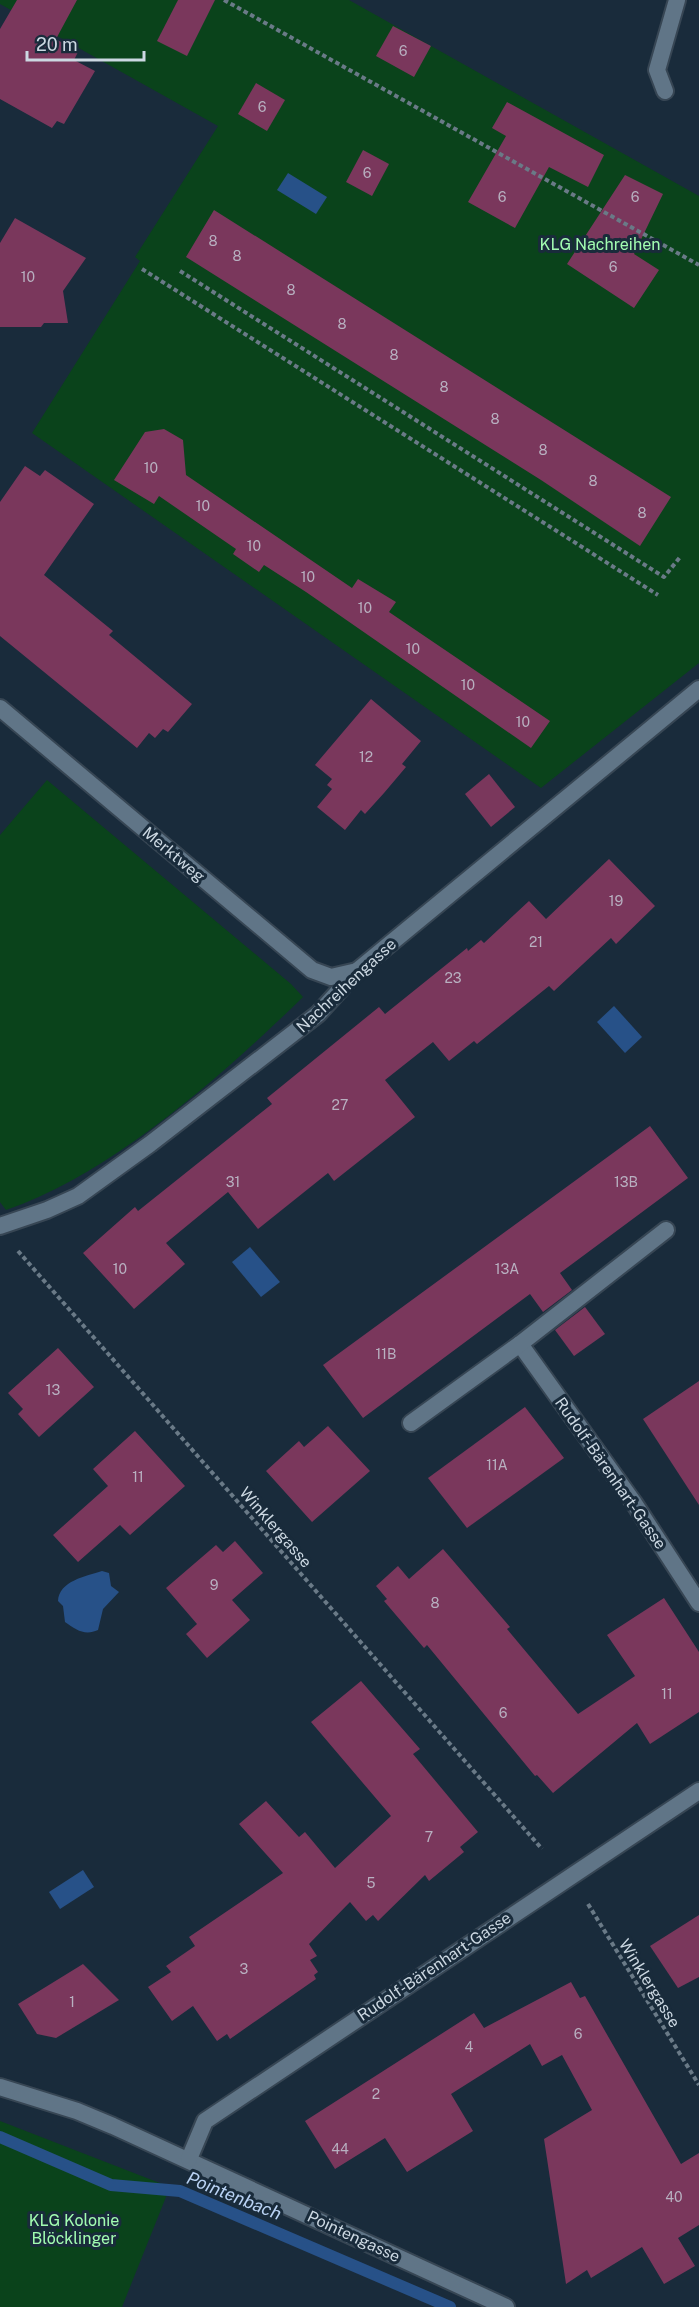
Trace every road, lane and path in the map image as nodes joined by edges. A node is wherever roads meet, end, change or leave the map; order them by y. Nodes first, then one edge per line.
1 (224, 0) edge
2 (677, 0) edge
3 (665, 91) dead end
4 (699, 265) edge
5 (142, 269) dead end
6 (180, 271) dead end
7 (681, 556) dead end
8 (658, 595) dead end
9 (699, 689) edge
10 (0, 708) edge
11 (357, 970) junction
12 (0, 1226) edge
13 (666, 1230) dead end
14 (16, 1248) dead end
15 (520, 1344) junction
16 (411, 1423) dead end
17 (699, 1603) edge
18 (699, 1791) edge
19 (542, 1849) dead end
20 (588, 1904) dead end
21 (699, 2085) edge
22 (0, 2087) edge
23 (189, 2159) junction
24 (506, 2307) edge

1 - 4 path
2 - 3 street
5 - 8 path
6 - 7 path
9 - 11 street, Nachreihengasse
10 - 11 street, Merktweg
11 - 12 street, Nachreihengasse
13 - 15 street
14 - 19 path, Winklergasse
15 - 16 street
15 - 17 street, Rudolf-Bärenhart-Gasse
18 - 23 street, Rudolf-Bärenhart-Gasse
20 - 21 path, Winklergasse
22 - 23 street, Pointengasse
23 - 24 street, Pointengasse

